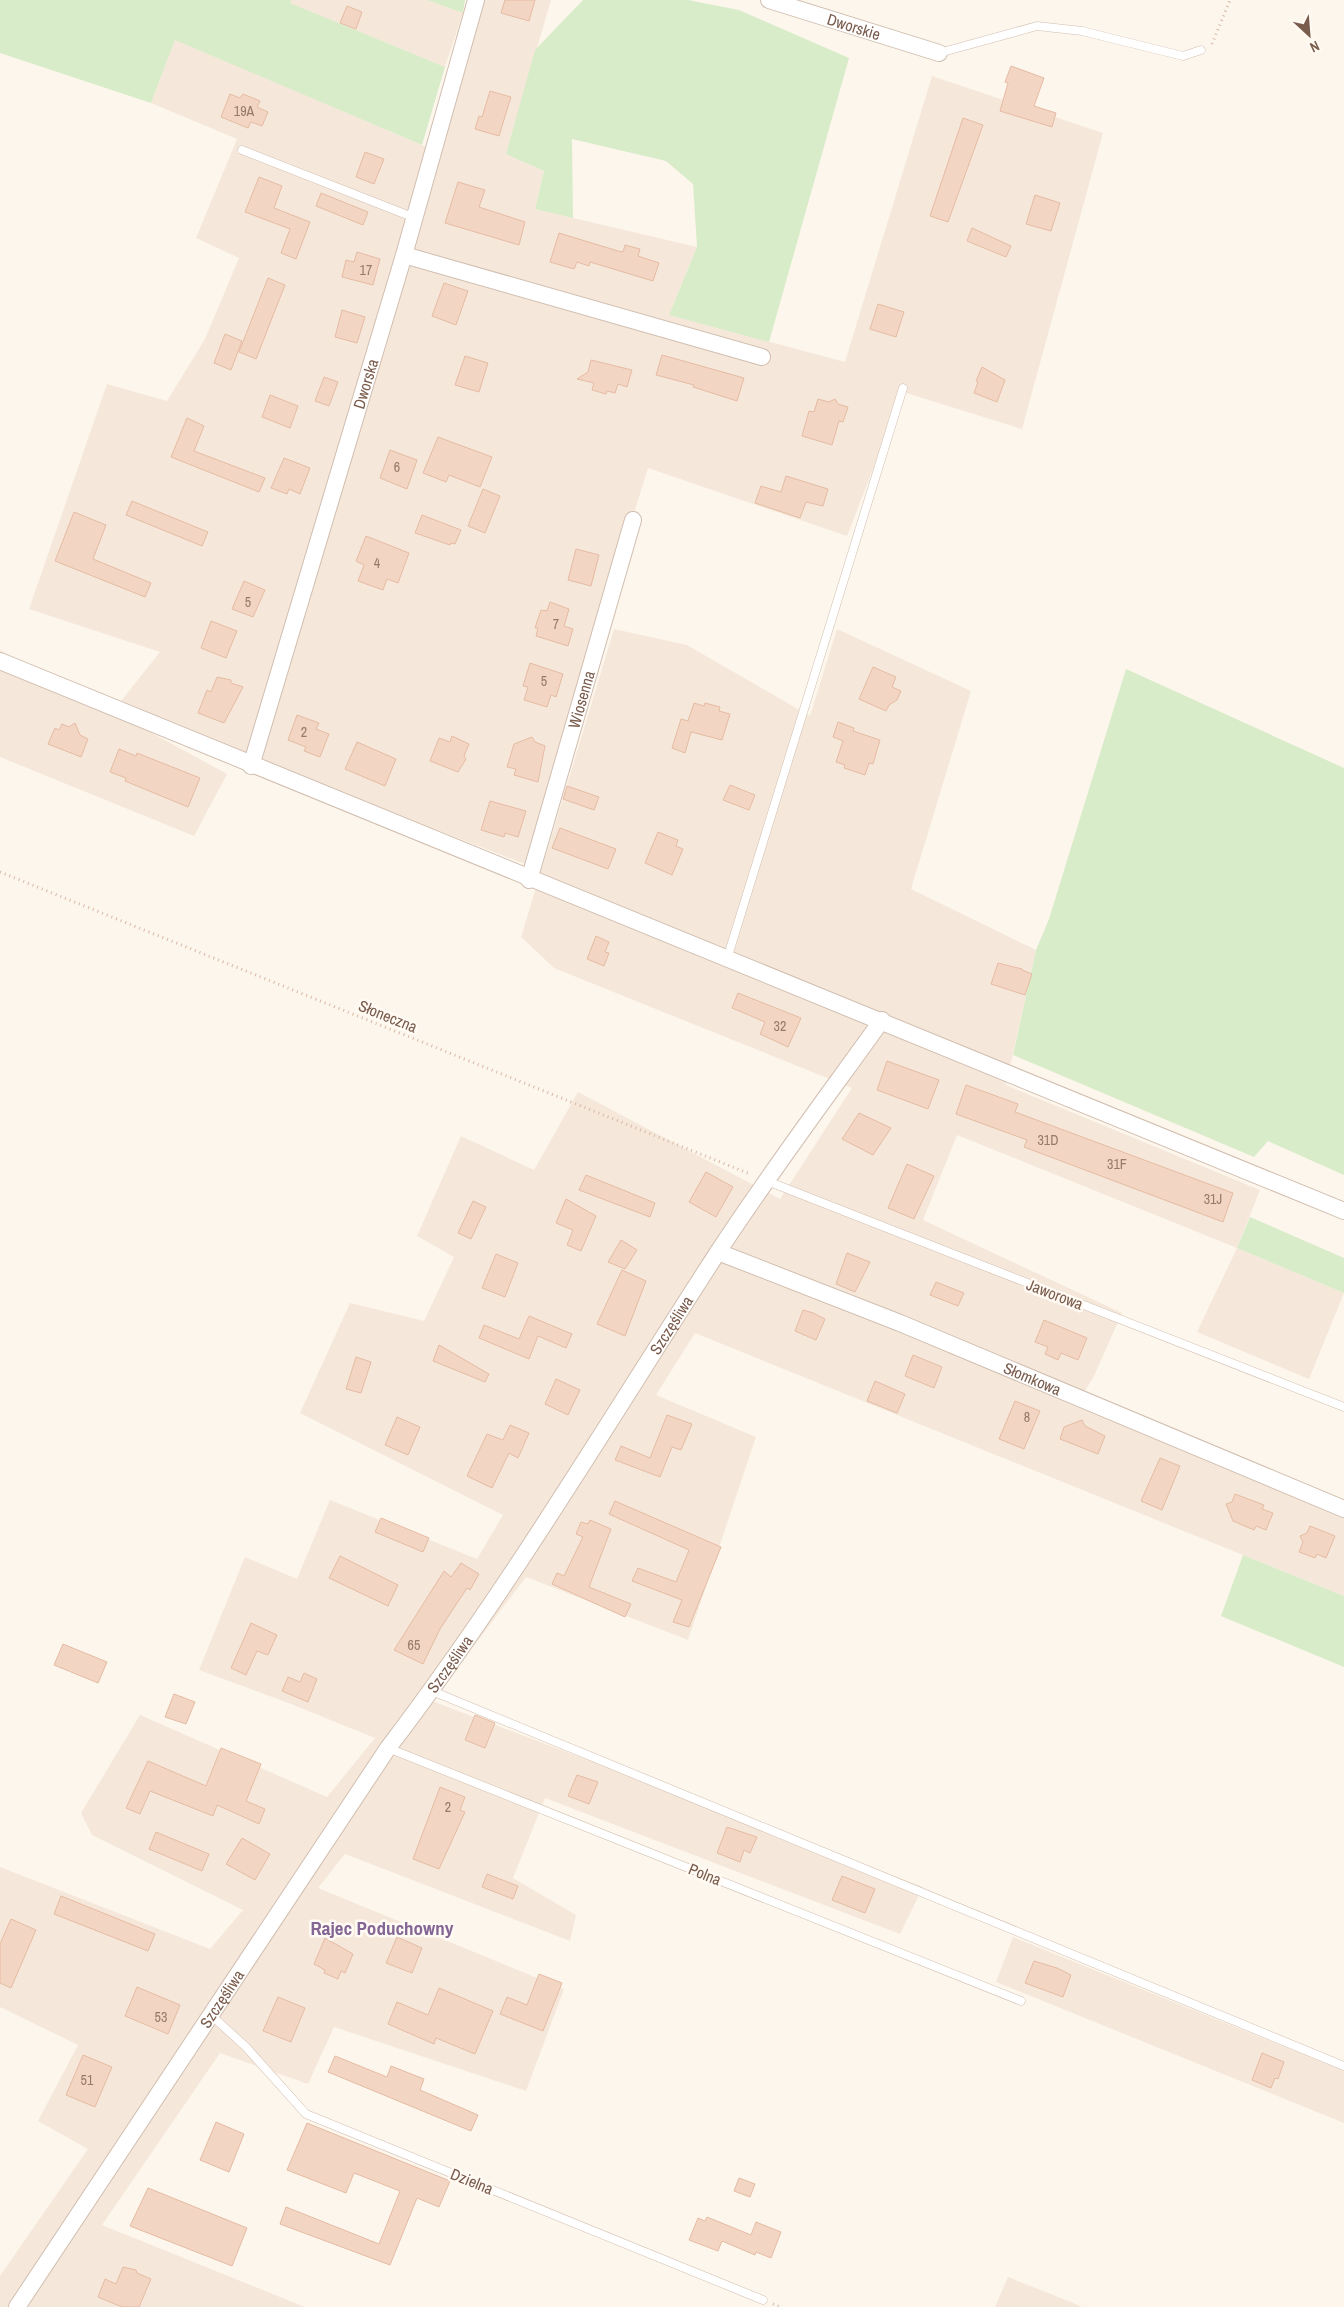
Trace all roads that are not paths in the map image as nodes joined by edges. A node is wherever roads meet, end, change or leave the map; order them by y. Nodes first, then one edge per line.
1 (476, 0) edge
2 (769, 0) edge
3 (1201, 50) road end
4 (939, 53) joint
5 (242, 150) dead end
6 (415, 218) junction
7 (404, 256) junction
8 (762, 357) dead end
9 (903, 388) dead end
10 (633, 520) dead end
11 (0, 661) edge
12 (251, 766) junction
13 (529, 880) junction
14 (727, 959) junction
15 (882, 1020) junction
16 (767, 1181) junction
17 (1344, 1211) edge
18 (718, 1252) junction
19 (1344, 1407) edge
20 (1344, 1509) edge
21 (432, 1691) junction
22 (388, 1748) junction
23 (1021, 2000) dead end
24 (212, 2016) junction
25 (1344, 2066) edge
26 (763, 2300) dead end
27 (17, 2307) edge

1 - 6 street, Dworska
2 - 4 street, Dworskie
3 - 4 lane
5 - 6 lane
6 - 7 street, Dworska
7 - 8 street
7 - 12 street, Dworska
9 - 14 lane
10 - 13 street, Wiosenna
11 - 12 street
12 - 13 street
13 - 14 street
14 - 15 street
15 - 16 street, Szczęśliwa
15 - 17 street
16 - 18 street, Szczęśliwa
16 - 19 lane, Jaworowa
18 - 20 street, Słomkowa
18 - 21 street, Szczęśliwa
21 - 22 street, Szczęśliwa
21 - 25 lane
22 - 23 lane, Polna
22 - 24 street, Szczęśliwa
24 - 26 lane, Dzielna
24 - 27 street, Szczęśliwa

